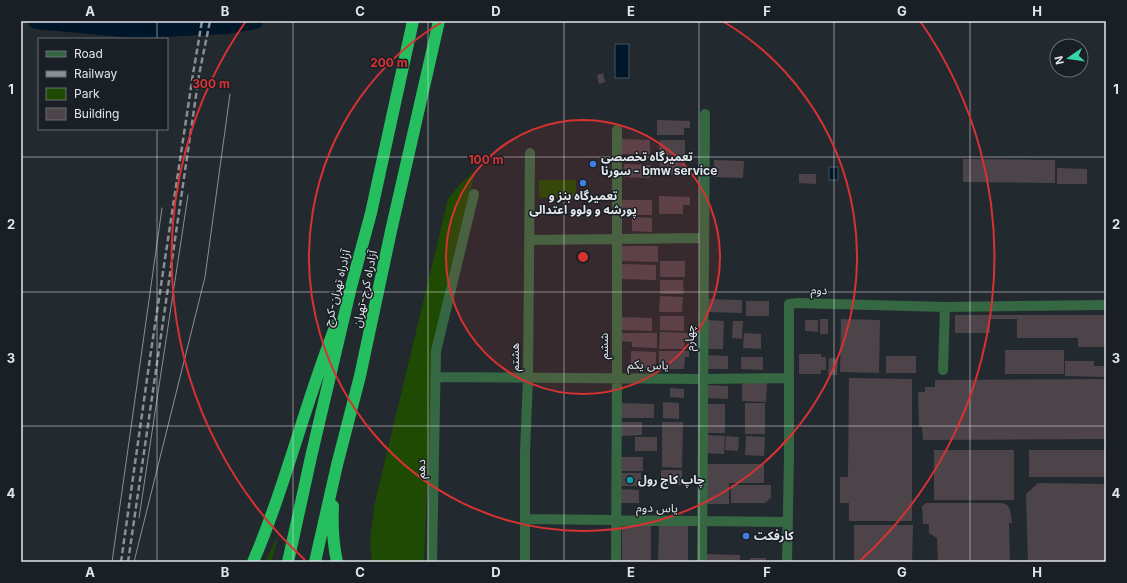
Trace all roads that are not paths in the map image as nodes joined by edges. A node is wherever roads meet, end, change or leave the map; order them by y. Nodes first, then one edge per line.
1 (413, 21) edge
2 (440, 21) edge
3 (705, 114) dead end
4 (617, 130) dead end
5 (530, 153) dead end
6 (474, 194) dead end
7 (704, 238) junction
8 (617, 239) junction
9 (529, 240) junction
10 (351, 287) junction
11 (1106, 305) edge
12 (945, 307) junction
13 (943, 370) dead end
14 (435, 377) junction
15 (528, 378) junction
16 (617, 378) junction
17 (789, 378) junction
18 (703, 379) junction
19 (337, 465) junction
20 (525, 519) junction
21 (617, 520) junction
22 (702, 521) junction
23 (788, 522) junction
24 (253, 562) edge
25 (288, 562) edge
26 (315, 562) edge
27 (337, 562) edge
28 (432, 562) edge
29 (525, 562) edge
30 (616, 562) edge
31 (702, 562) edge
32 (787, 562) edge

1 - 10 highway, آزادراه تهران-کرج
2 - 19 highway, آزادراه کرج-تهران
3 - 7 street, چهارم
4 - 8 street, ششم
5 - 9 street, هشتم
6 - 14 street, دهم
7 - 8 street
7 - 18 street, چهارم
8 - 9 street
8 - 16 street, ششم
9 - 15 street, هشتم
10 - 24 highway
10 - 25 highway, آزادراه تهران-کرج
11 - 12 street, دوم
12 - 13 street
12 - 17 street, دوم
14 - 15 street, یاس یکم
14 - 28 street, دهم
15 - 16 street, یاس یکم
15 - 20 street, هشتم
16 - 18 street, یاس یکم
16 - 21 street, ششم
17 - 18 street, یاس یکم
17 - 23 street, دوم
18 - 22 street, چهارم
19 - 26 highway, آزادراه کرج-تهران
19 - 27 highway
20 - 21 street, یاس دوم
20 - 29 street, هشتم
21 - 22 street, یاس دوم
21 - 30 street, ششم
22 - 23 street, یاس دوم
22 - 31 street, چهارم
23 - 32 street, دوم

